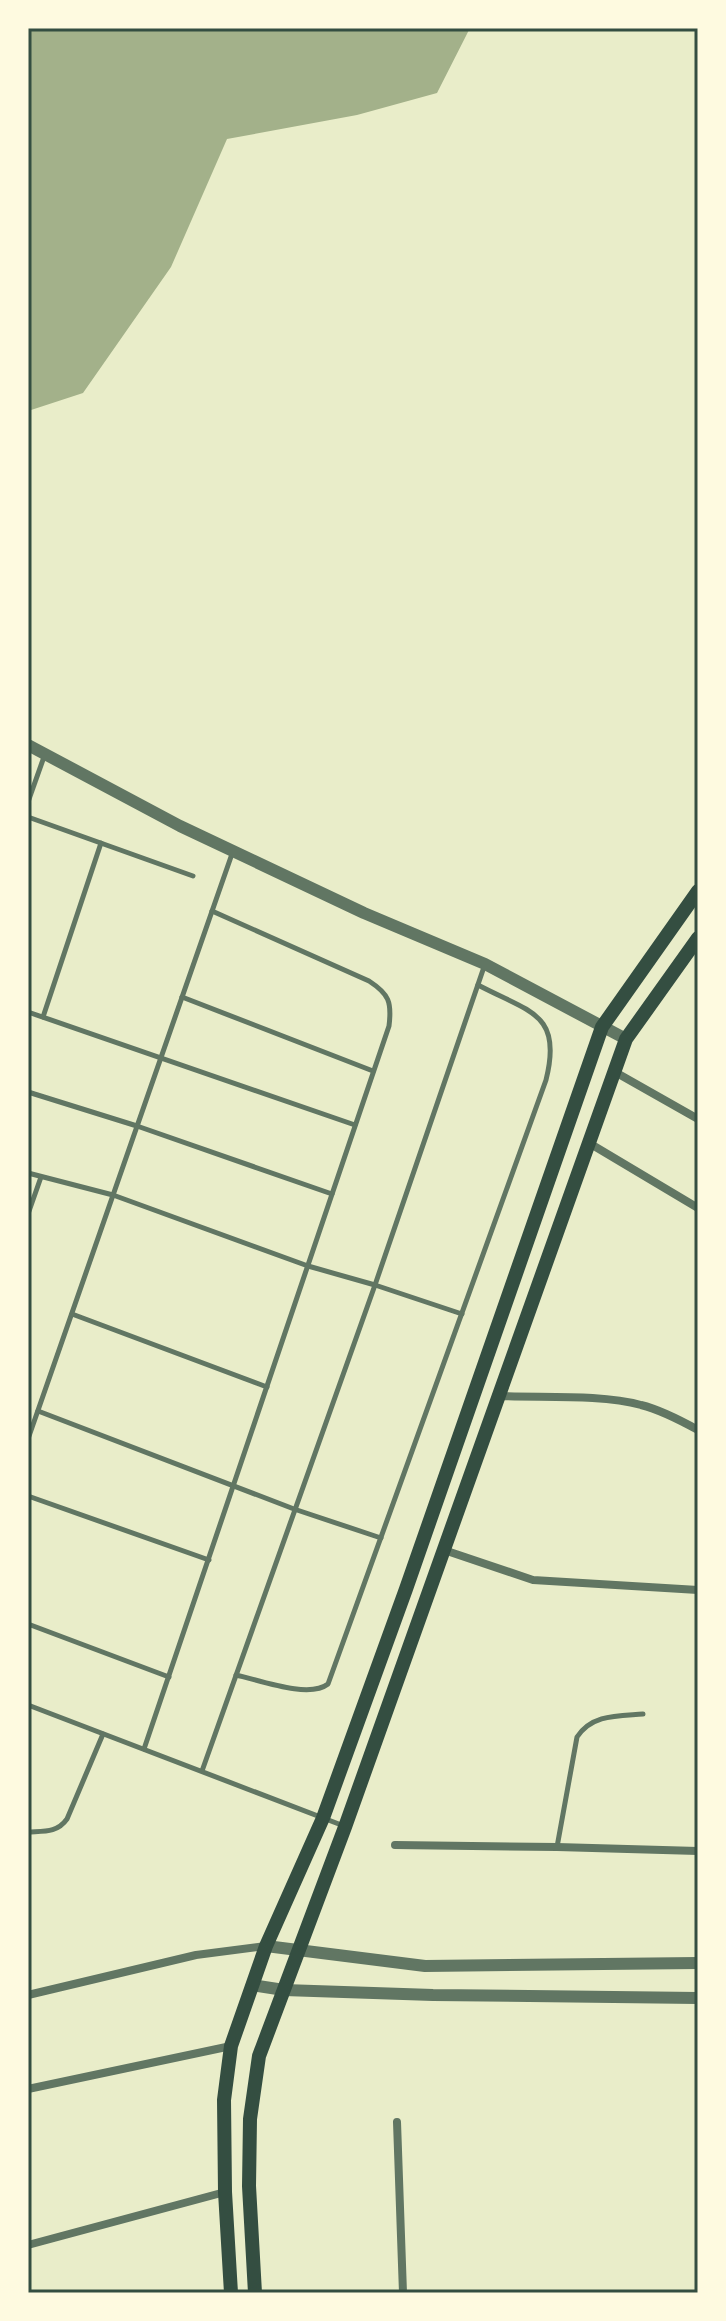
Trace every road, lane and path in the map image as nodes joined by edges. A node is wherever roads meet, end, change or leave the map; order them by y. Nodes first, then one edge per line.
1 (28, 745) edge
2 (45, 754) junction
3 (28, 802) edge
4 (28, 817) edge
5 (101, 843) junction
6 (233, 851) junction
7 (193, 876) dead end
8 (698, 891) edge
9 (212, 911) junction
10 (698, 938) edge
11 (485, 964) junction
12 (478, 985) junction
13 (182, 997) junction
14 (28, 1012) edge
15 (43, 1017) junction
16 (602, 1027) junction
17 (626, 1039) junction
18 (161, 1057) junction
19 (373, 1071) junction
20 (615, 1072) junction
21 (28, 1092) edge
22 (698, 1119) edge
23 (355, 1125) junction
24 (137, 1126) junction
25 (589, 1143) junction
26 (28, 1173) edge
27 (41, 1177) junction
28 (332, 1194) junction
29 (113, 1195) junction
30 (698, 1208) edge
31 (28, 1214) edge
32 (308, 1266) junction
33 (375, 1285) junction
34 (72, 1314) junction
35 (462, 1314) junction
36 (267, 1387) junction
37 (499, 1396) junction
38 (38, 1411) junction
39 (698, 1430) edge
40 (28, 1439) edge
41 (235, 1485) junction
42 (28, 1496) edge
43 (294, 1509) junction
44 (381, 1538) junction
45 (444, 1550) junction
46 (209, 1560) junction
47 (698, 1590) edge
48 (28, 1624) edge
49 (236, 1675) junction
50 (169, 1677) junction
51 (28, 1705) edge
52 (643, 1714) dead end
53 (103, 1734) junction
54 (144, 1749) junction
55 (202, 1771) junction
56 (323, 1818) junction
57 (345, 1827) junction
58 (28, 1832) edge
59 (395, 1845) dead end
60 (557, 1847) junction
61 (698, 1851) edge
62 (266, 1946) junction
63 (300, 1950) junction
64 (698, 1963) edge
65 (252, 1985) junction
66 (284, 1990) junction
67 (28, 1995) edge
68 (698, 1998) edge
69 (231, 2046) junction
70 (28, 2089) edge
71 (397, 2122) dead end
72 (225, 2192) junction
73 (28, 2245) edge
74 (231, 2293) edge
75 (255, 2293) edge
76 (403, 2293) edge

1 - 2 street
2 - 3 lane
2 - 6 street
4 - 5 lane
5 - 7 lane
5 - 15 lane
6 - 9 lane
6 - 11 street
8 - 16 main road
9 - 13 lane
9 - 19 lane
10 - 17 main road
11 - 12 lane
11 - 16 street
12 - 33 lane
12 - 35 lane
13 - 18 lane
13 - 19 lane
14 - 15 lane
15 - 18 lane
16 - 17 street
16 - 56 main road
17 - 20 main road
18 - 23 lane
18 - 24 lane
19 - 23 lane
20 - 22 street
20 - 25 main road
21 - 24 lane
23 - 28 lane
24 - 28 lane
24 - 29 lane
25 - 30 street
25 - 37 main road
26 - 27 lane
27 - 29 lane
27 - 31 lane
28 - 32 lane
29 - 32 lane
29 - 34 lane
32 - 33 lane
32 - 36 lane
33 - 35 lane
33 - 43 lane
34 - 36 lane
34 - 38 lane
35 - 44 lane
36 - 41 lane
37 - 39 street
37 - 45 main road
38 - 40 lane
38 - 41 lane
41 - 43 lane
41 - 46 lane
42 - 46 lane
43 - 44 lane
43 - 49 lane
44 - 49 lane
45 - 47 street
45 - 57 main road
46 - 50 lane
48 - 50 lane
49 - 55 lane
50 - 54 lane
51 - 53 lane
52 - 60 lane
53 - 54 lane
53 - 58 lane
54 - 55 lane
55 - 56 lane
56 - 57 lane
56 - 62 main road
57 - 63 main road
59 - 60 street
60 - 61 street
62 - 63 street
62 - 65 main road
62 - 67 street
63 - 64 street
63 - 66 main road
65 - 66 street
65 - 69 main road
66 - 68 street
66 - 75 main road
69 - 70 street
69 - 72 main road
71 - 76 street
72 - 73 street
72 - 74 main road

